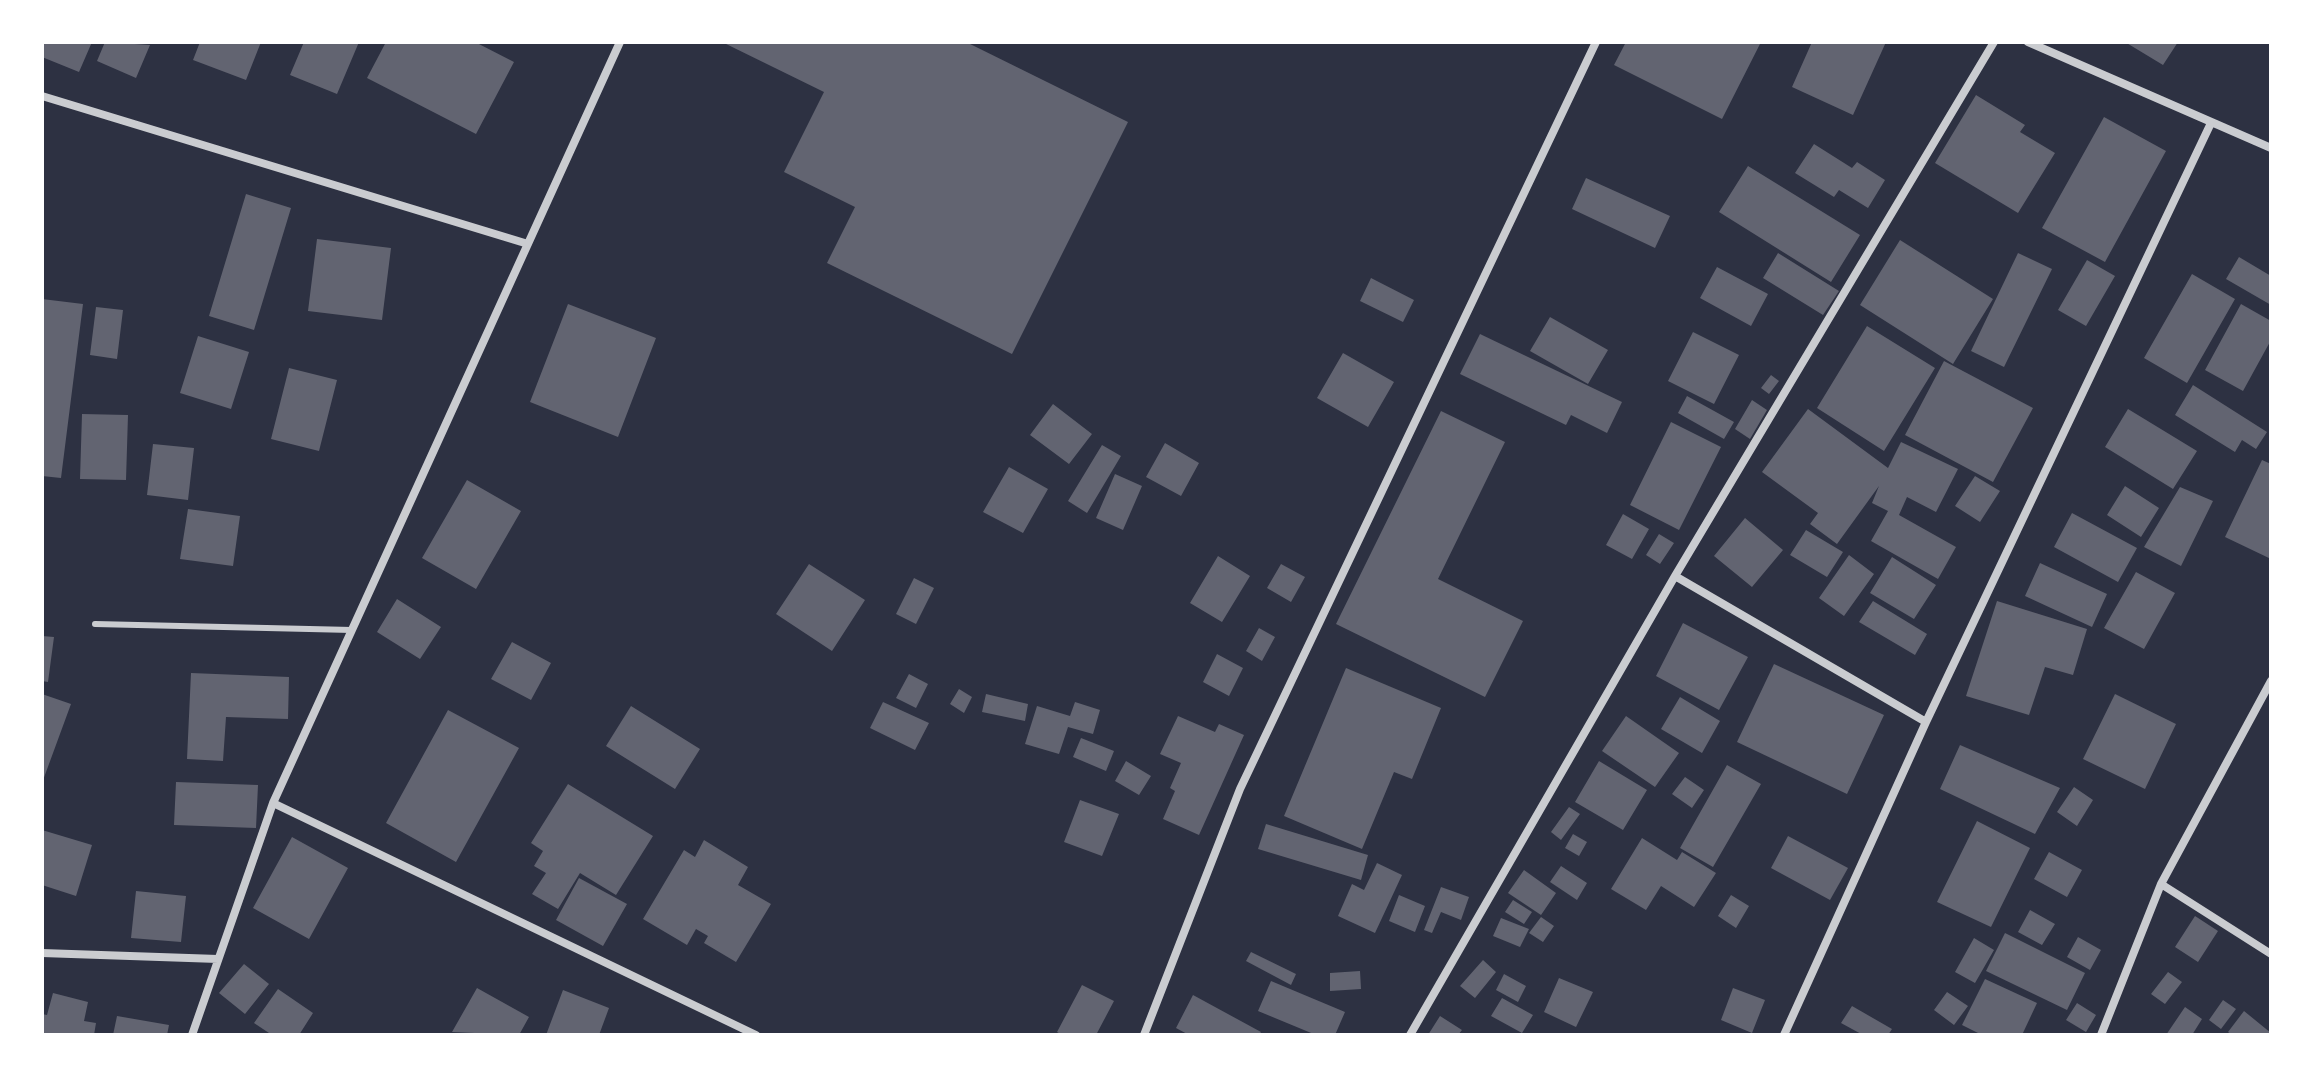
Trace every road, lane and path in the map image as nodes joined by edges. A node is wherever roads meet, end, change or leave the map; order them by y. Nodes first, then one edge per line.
1 (620, 42) edge
2 (1596, 42) edge
3 (1994, 42) edge
4 (2028, 42) edge
5 (42, 96) edge
6 (2211, 123) junction
7 (2271, 148) edge
8 (528, 244) junction
9 (1675, 576) junction
10 (95, 624) dead end
11 (352, 630) junction
12 (2271, 681) edge
13 (1926, 722) junction
14 (273, 803) junction
15 (2161, 884) junction
16 (42, 953) edge
17 (2271, 954) edge
18 (218, 959) junction
19 (192, 1035) edge
20 (756, 1035) edge
21 (1144, 1035) edge
22 (1410, 1035) edge
23 (1784, 1035) edge
24 (2101, 1035) edge

1 - 8 street
2 - 21 street
3 - 9 street
4 - 6 street
5 - 8 street
6 - 7 street
6 - 13 street
8 - 11 street
9 - 13 street
9 - 22 street
10 - 11 lane
11 - 14 street
12 - 15 street
13 - 23 street
14 - 18 street
14 - 20 street
15 - 17 street
15 - 24 street
16 - 18 street
18 - 19 street

